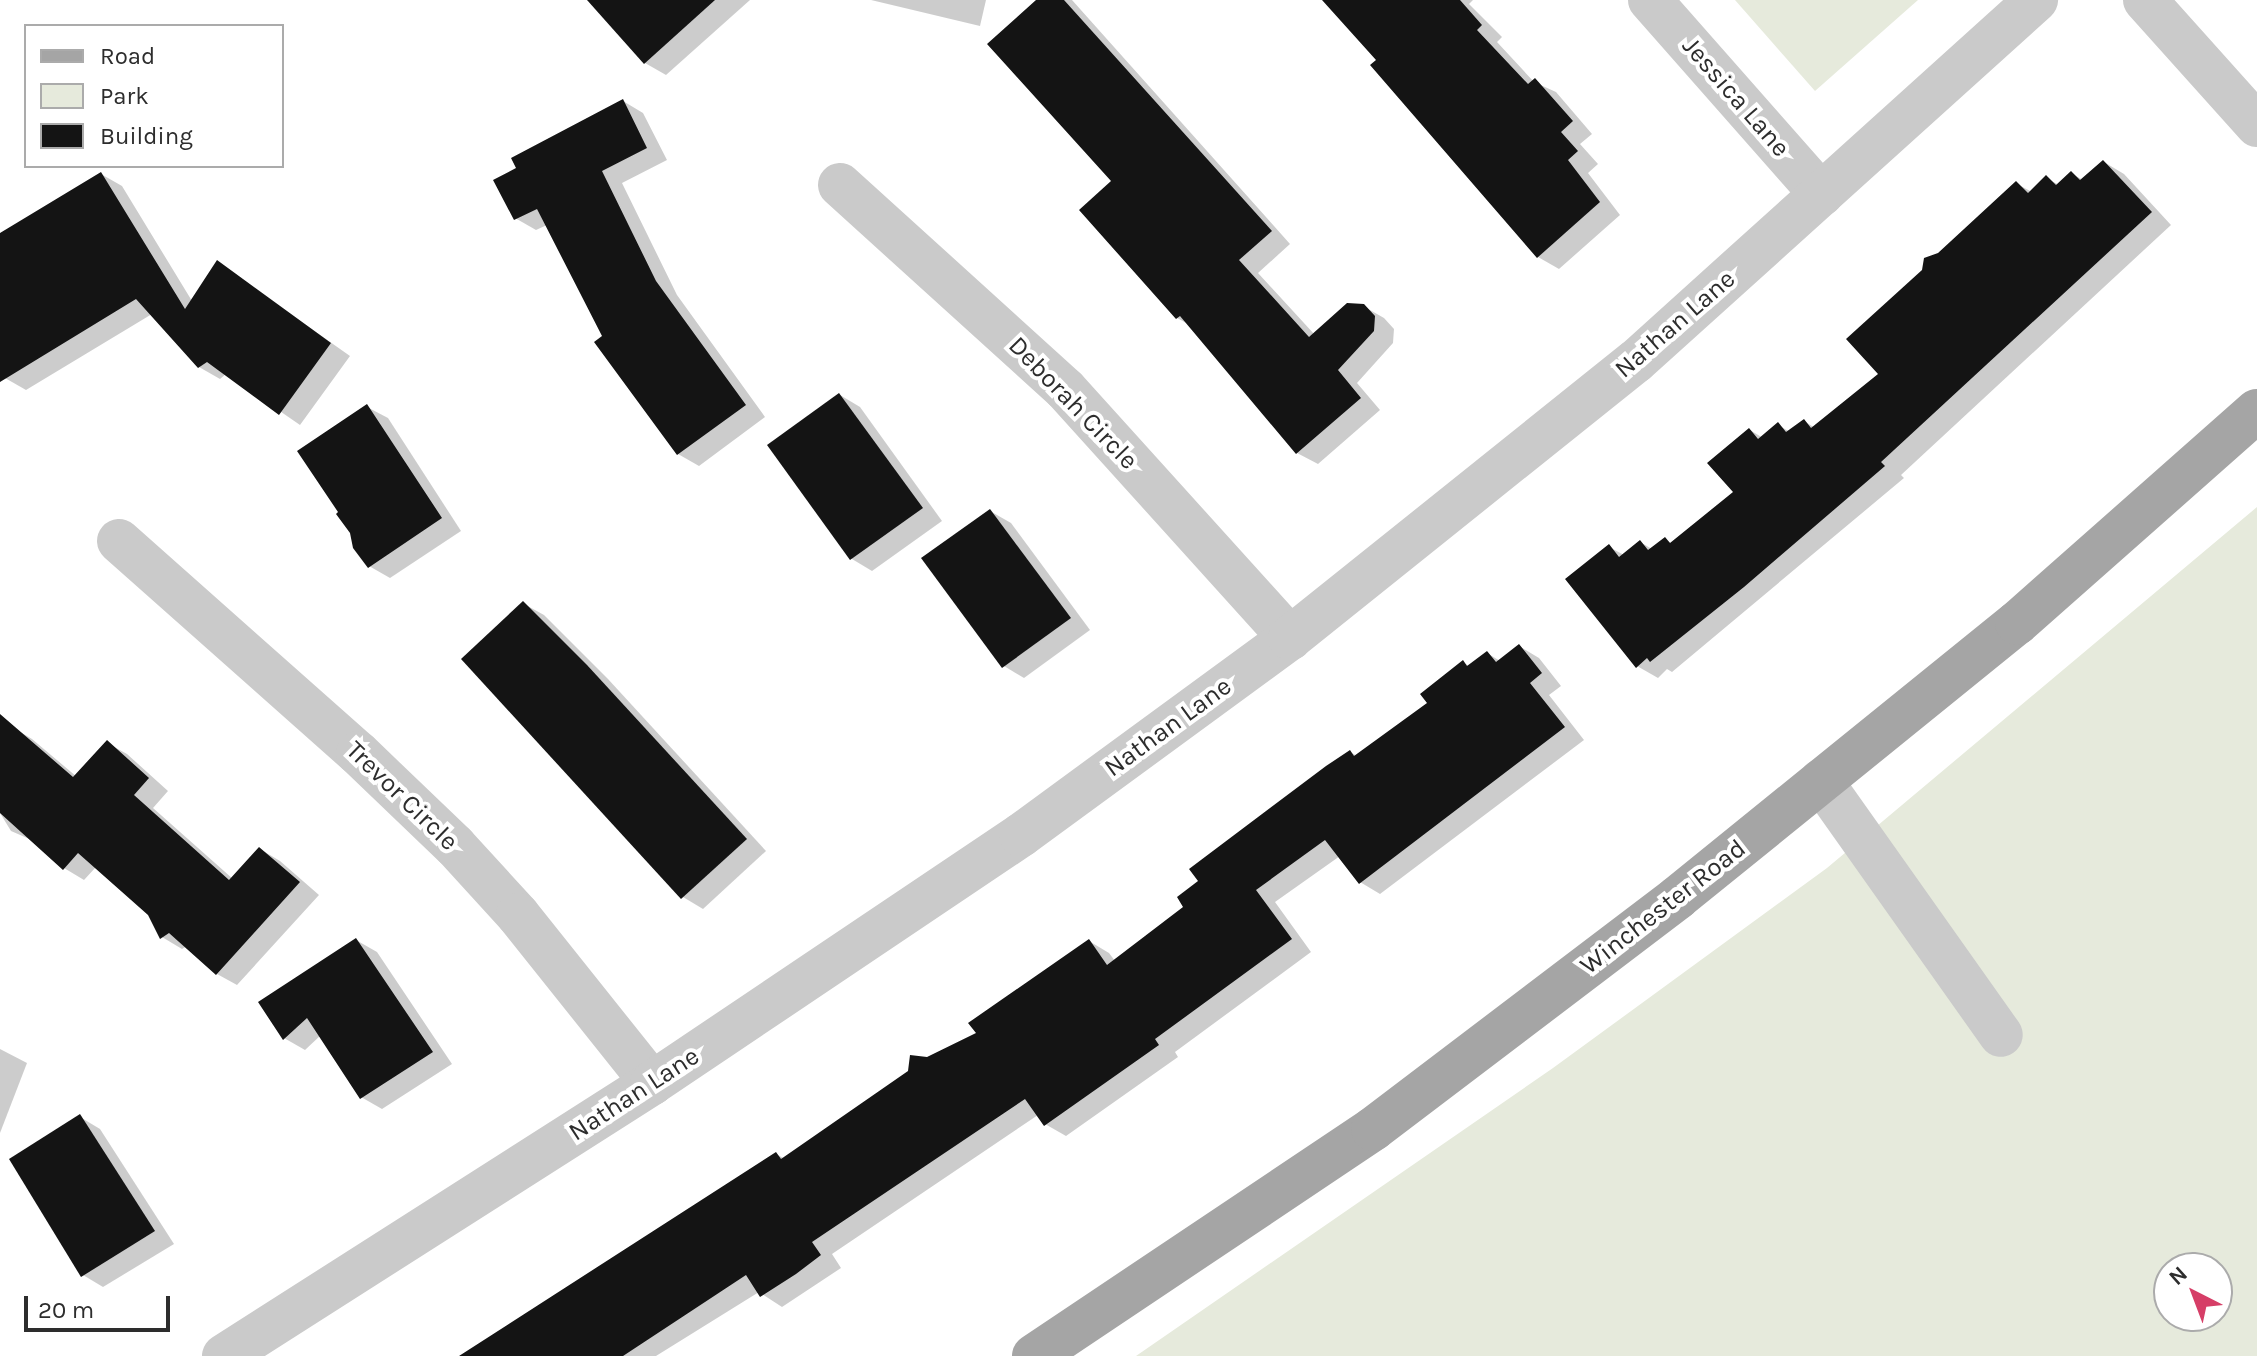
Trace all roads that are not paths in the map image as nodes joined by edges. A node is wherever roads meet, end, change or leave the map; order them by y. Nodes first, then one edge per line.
1 (1650, 0) edge
2 (2036, 0) edge
3 (2145, 0) edge
4 (2257, 125) edge
5 (840, 185) dead end
6 (1821, 194) junction
7 (2257, 411) edge
8 (119, 541) dead end
9 (1290, 638) junction
10 (1821, 781) junction
11 (2001, 1035) dead end
12 (652, 1083) junction
13 (224, 1356) edge
14 (1034, 1356) edge

1 - 6 street, Jessica Lane
2 - 6 street, Nathan Lane
3 - 4 street
5 - 9 street, Deborah Circle
6 - 9 street, Nathan Lane
7 - 10 main road, Winchester Road
8 - 12 street, Trevor Circle
9 - 12 street, Nathan Lane
10 - 11 street
10 - 14 main road, Winchester Road
12 - 13 street, Nathan Lane

